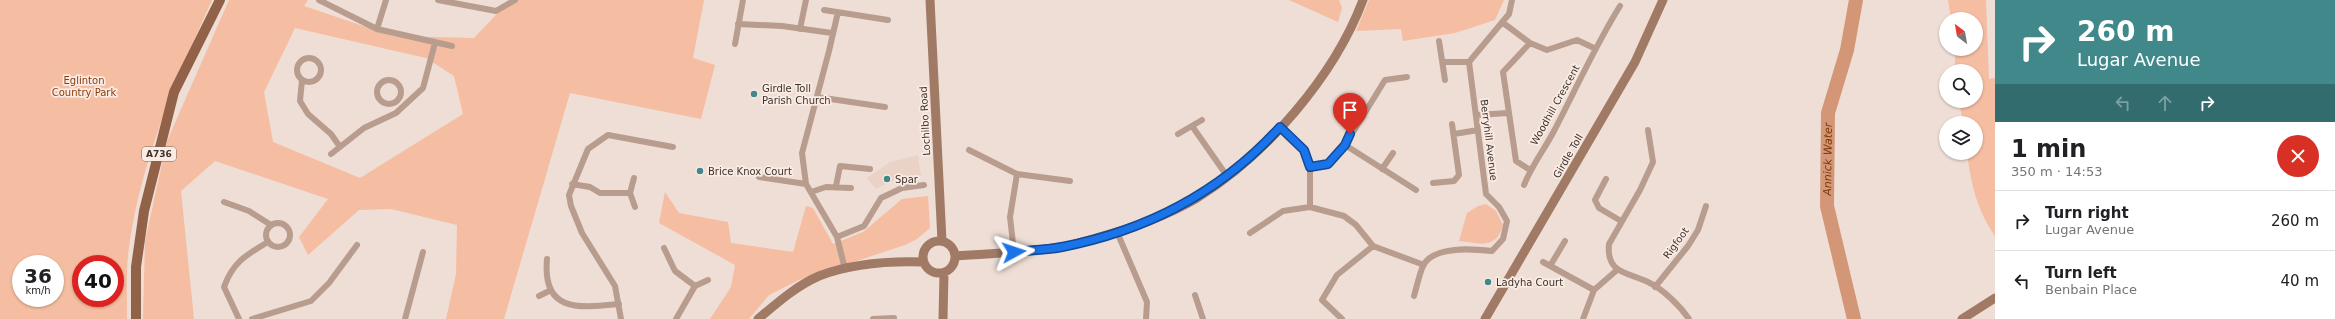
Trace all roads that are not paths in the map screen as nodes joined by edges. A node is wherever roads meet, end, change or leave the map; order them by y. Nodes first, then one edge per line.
1 (220, 0) edge
2 (319, 0) edge
3 (386, 0) edge
4 (438, 0) edge
5 (743, 0) edge
6 (806, 0) edge
7 (930, 0) edge
8 (1363, 0) edge
9 (1512, 0) edge
10 (1663, 0) edge
11 (511, 1) edge
12 (453, 2) edge
13 (1620, 6) dead end
14 (824, 10) dead end
15 (838, 12) junction
16 (888, 20) dead end
17 (1502, 22) junction
18 (738, 24) junction
19 (377, 29) junction
20 (800, 29) junction
21 (832, 33) junction
22 (1440, 41) dead end
23 (435, 43) junction
24 (1530, 43) junction
25 (735, 44) dead end
26 (452, 46) dead end
27 (1594, 48) junction
28 (1443, 62) junction
29 (1469, 62) junction
30 (1406, 77) dead end
31 (302, 80) junction
32 (1446, 80) dead end
33 (817, 97) junction
34 (392, 104) junction
35 (885, 108) dead end
36 (396, 113) junction
37 (1508, 113) junction
38 (1476, 116) junction
39 (1202, 120) dead end
40 (1452, 124) dead end
41 (1192, 126) junction
42 (1280, 127) junction
43 (1478, 130) junction
44 (1648, 130) dead end
45 (1178, 134) dead end
46 (1454, 134) junction
47 (1345, 145) junction
48 (340, 147) junction
49 (673, 147) dead end
50 (968, 150) dead end
51 (1393, 153) dead end
52 (331, 154) dead end
53 (1310, 167) junction
54 (870, 169) dead end
55 (1382, 169) junction
56 (1530, 170) junction
57 (1017, 174) junction
58 (1227, 176) junction
59 (759, 177) dead end
60 (634, 178) dead end
61 (1606, 179) dead end
62 (1070, 181) dead end
63 (1433, 183) dead end
64 (572, 184) junction
65 (806, 184) junction
66 (924, 185) dead end
67 (1524, 185) dead end
68 (836, 186) junction
69 (851, 188) dead end
70 (1416, 190) dead end
71 (810, 192) junction
72 (630, 193) junction
73 (224, 202) dead end
74 (1706, 206) dead end
75 (635, 207) dead end
76 (1310, 207) junction
77 (1621, 221) junction
78 (271, 225) junction
79 (1117, 232) junction
80 (1250, 233) dead end
81 (837, 237) junction
82 (1565, 240) dead end
83 (942, 241) junction
84 (268, 242) junction
85 (356, 245) dead end
86 (1373, 246) junction
87 (664, 248) dead end
88 (423, 252) dead end
89 (1014, 252) junction
90 (955, 256) junction
91 (923, 257) junction
92 (547, 260) dead end
93 (1543, 262) dead end
94 (1424, 264) junction
95 (1550, 266) junction
96 (846, 269) junction
97 (1617, 270) junction
98 (934, 273) junction
99 (944, 273) junction
100 (708, 280) dead end
101 (695, 286) junction
102 (1655, 287) junction
103 (549, 290) junction
104 (1594, 290) junction
105 (1195, 295) dead end
106 (539, 296) dead end
107 (1414, 296) dead end
108 (1995, 298) edge
109 (619, 304) junction
110 (943, 304) junction
111 (894, 318) edge
112 (136, 319) edge
113 (239, 319) edge
114 (252, 319) edge
115 (405, 319) edge
116 (622, 319) edge
117 (676, 319) edge
118 (758, 319) edge
119 (873, 319) edge
120 (943, 319) edge
121 (1146, 319) edge
122 (1203, 319) edge
123 (1342, 319) edge
124 (1485, 319) edge
125 (1583, 319) edge
126 (1689, 319) edge
127 (1962, 319) edge

1 - 112 main road, A736
2 - 19 street
3 - 19 street
4 - 12 street
5 - 18 street
6 - 20 street
7 - 83 street, Lochilbo Road
8 - 42 street
9 - 17 street
10 - 124 street, Girdle Toll
11 - 12 street
13 - 27 street, Woodhill Crescent
14 - 15 street
15 - 16 street
15 - 21 street
17 - 24 street
17 - 29 street
18 - 20 street
18 - 25 street
19 - 23 street
20 - 21 street
21 - 33 street
22 - 28 street
23 - 26 street
23 - 36 street
24 - 27 street
24 - 37 street, Woodhill Crescent
27 - 56 street, Woodhill Crescent
28 - 29 street
28 - 32 street
29 - 38 street, Berryhill Avenue
30 - 47 street
31 - 31 street
31 - 48 street
33 - 35 street
33 - 65 street
34 - 34 street
34 - 36 street
36 - 48 street
37 - 38 street
37 - 56 street, Woodhill Crescent
38 - 43 street, Berryhill Avenue
39 - 41 street
40 - 46 street
41 - 45 street
41 - 58 street
42 - 53 street
42 - 58 street
43 - 46 street
43 - 94 street, Berryhill Avenue
44 - 77 street
46 - 63 street
47 - 53 street
47 - 55 street
48 - 52 street
49 - 64 street
50 - 57 street
51 - 55 street
53 - 76 street
54 - 68 street
55 - 70 street
56 - 67 street, Woodhill Crescent
57 - 62 street
57 - 89 street
58 - 79 street
59 - 65 street
60 - 72 street
61 - 77 street
64 - 72 street
64 - 109 street
65 - 71 street
66 - 81 street
68 - 69 street
68 - 71 street
71 - 81 street
72 - 75 street
73 - 78 street
74 - 102 street, Rigfoot
76 - 80 street
76 - 86 street
77 - 97 street
78 - 84 street
78 - 84 street
79 - 89 street
79 - 121 street
81 - 96 street
82 - 95 street
83 - 90 street
83 - 91 street
84 - 113 street
85 - 114 street
86 - 94 street
86 - 123 street
87 - 101 street
88 - 115 street
89 - 90 street
90 - 99 street
91 - 96 street
91 - 98 street
92 - 103 street
93 - 95 street
94 - 107 street
95 - 104 street
96 - 118 street
97 - 102 street
97 - 104 street
98 - 99 street
98 - 110 street
99 - 110 street
100 - 101 street
101 - 117 street
102 - 126 street
103 - 106 street
103 - 109 street
104 - 125 street
105 - 122 street
108 - 127 street
109 - 116 street
110 - 120 street
111 - 119 street

